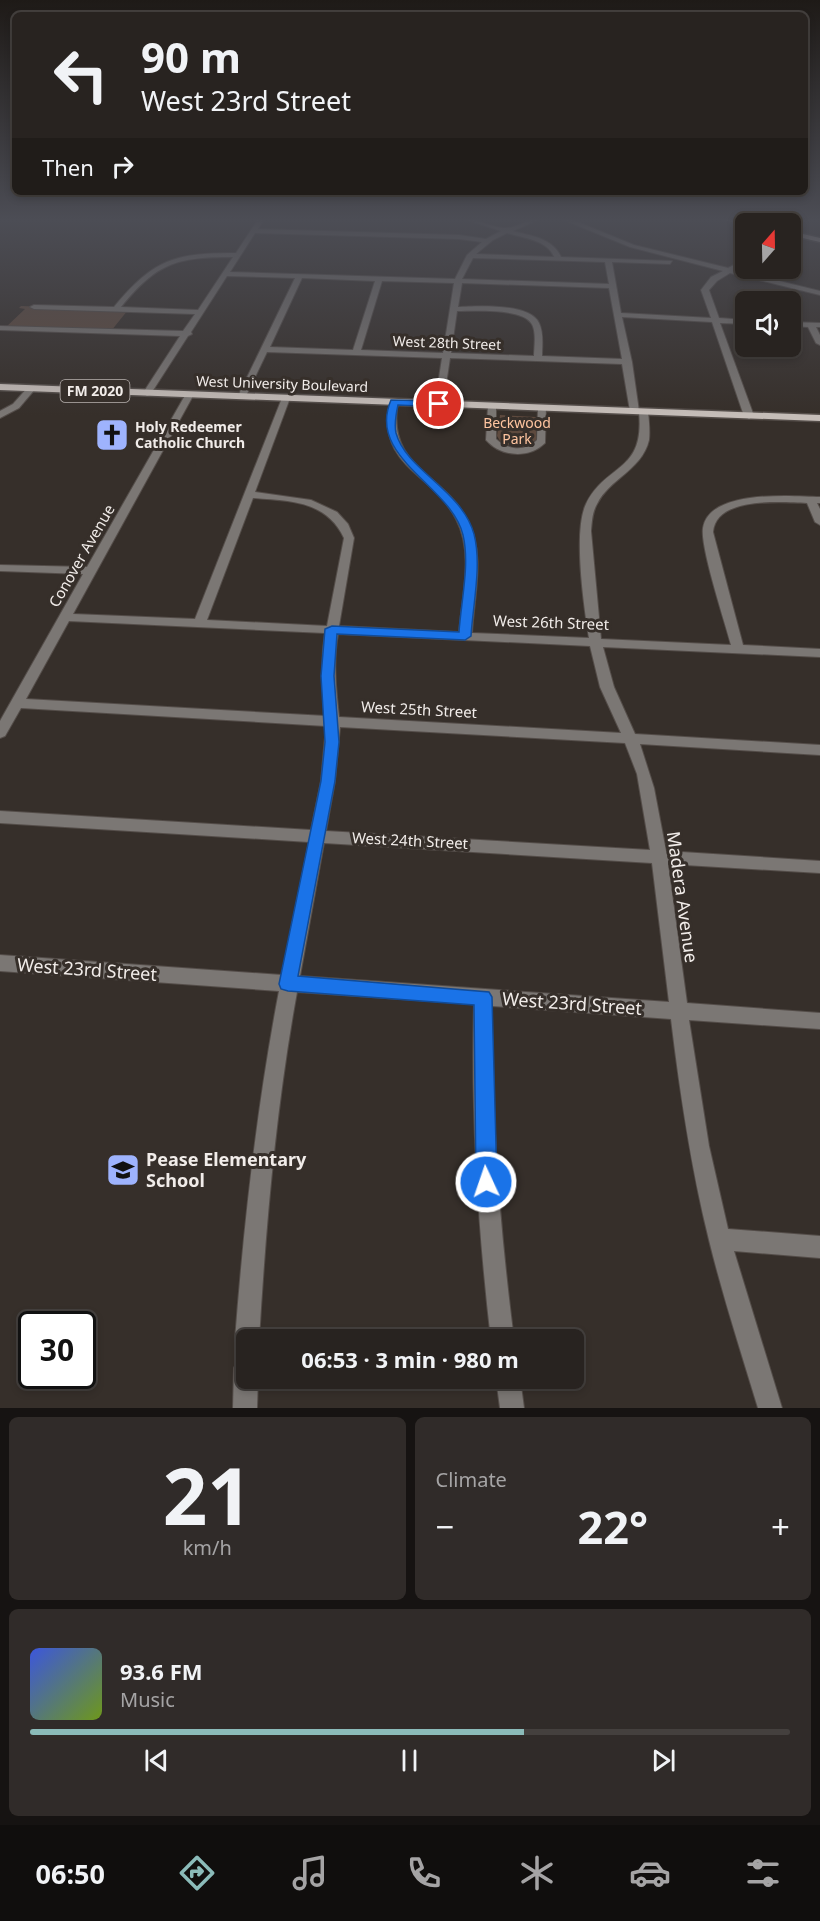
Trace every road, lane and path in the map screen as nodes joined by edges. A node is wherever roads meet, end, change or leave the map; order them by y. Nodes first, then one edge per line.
1 (137, 284) edge
2 (220, 284) edge
3 (295, 284) edge
4 (378, 284) edge
5 (458, 284) edge
6 (524, 284) edge
7 (709, 284) edge
8 (786, 284) edge
9 (613, 286) joint
10 (820, 292) edge
11 (34, 307) dead end
12 (116, 309) junction
13 (454, 309) junction
14 (202, 312) junction
15 (619, 315) junction
16 (714, 322) junction
17 (735, 322) edge
18 (801, 324) edge
19 (810, 324) junction
20 (820, 325) edge
21 (0, 328) edge
22 (188, 334) junction
23 (820, 343) edge
24 (265, 349) junction
25 (356, 353) junction
26 (447, 356) junction
27 (538, 359) junction
28 (628, 362) junction
29 (0, 387) edge
30 (32, 388) junction
31 (147, 393) junction
32 (190, 394) junction
33 (242, 396) junction
34 (286, 398) junction
35 (394, 402) junction
36 (439, 404) junction
37 (492, 406) junction
38 (543, 408) junction
39 (639, 412) junction
40 (0, 415) edge
41 (749, 416) junction
42 (820, 418) edge
43 (248, 495) junction
44 (816, 500) edge
45 (820, 522) edge
46 (0, 568) edge
47 (90, 572) junction
48 (65, 617) junction
49 (200, 623) junction
50 (332, 629) junction
51 (465, 636) junction
52 (597, 641) junction
53 (738, 649) junction
54 (820, 653) edge
55 (17, 703) junction
56 (333, 722) junction
57 (0, 733) edge
58 (631, 739) junction
59 (820, 750) edge
60 (0, 817) edge
61 (318, 836) junction
62 (657, 856) junction
63 (820, 867) edge
64 (0, 963) edge
65 (288, 984) junction
66 (483, 997) junction
67 (678, 1011) junction
68 (820, 1021) edge
69 (719, 1239) junction
70 (820, 1247) edge
71 (248, 1329) edge
72 (502, 1329) edge
73 (245, 1389) edge
74 (509, 1389) edge
75 (245, 1408) edge
76 (512, 1408) edge
77 (770, 1408) edge

1 - 12 street
2 - 14 street
3 - 24 street
4 - 25 street
5 - 13 street
6 - 9 street
7 - 16 street
8 - 10 street
9 - 15 street, Madera Avenue
11 - 12 street
12 - 14 street
13 - 26 street
13 - 27 street
14 - 22 street
15 - 16 street
15 - 28 street, Madera Avenue
16 - 17 street
16 - 41 street
18 - 19 street
19 - 20 street
19 - 23 street
21 - 22 street
22 - 31 street
24 - 25 street, West 28th Street
24 - 33 street
25 - 26 street, West 28th Street
26 - 27 street, West 28th Street
26 - 36 street
27 - 28 street, West 28th Street
28 - 39 street, Madera Avenue
29 - 30 main road, West University Boulevard / FM 2020
30 - 31 main road, West University Boulevard / FM 2020
30 - 40 street
31 - 32 main road, West University Boulevard / FM 2020
32 - 33 main road, West University Boulevard
32 - 47 street, Conover Avenue
33 - 34 main road, West University Boulevard
34 - 35 main road, West University Boulevard
34 - 43 street
35 - 36 main road, West University Boulevard
35 - 51 street
36 - 37 main road, West University Boulevard
37 - 38 main road, West University Boulevard
37 - 38 street
38 - 39 main road, West University Boulevard
39 - 41 main road, West University Boulevard
39 - 52 street, Madera Avenue
41 - 42 main road, West University Boulevard
43 - 49 street
43 - 50 street
44 - 45 street
44 - 53 street
46 - 47 street
47 - 48 street, Conover Avenue
48 - 49 street, West 26th Street
48 - 55 street, Conover Avenue
49 - 50 street, West 26th Street
50 - 51 street, West 26th Street
50 - 56 street
51 - 52 street, West 26th Street
52 - 53 street, West 26th Street
52 - 58 street, Madera Avenue
53 - 54 street, West 26th Street
55 - 56 street, West 25th Street
55 - 57 street, Conover Avenue
56 - 58 street, West 25th Street
56 - 61 street
58 - 59 street, West 25th Street
58 - 62 street, Madera Avenue
60 - 61 street, West 24th Street
61 - 62 street, West 24th Street
61 - 65 street
62 - 63 street, West 24th Street
62 - 67 street, Madera Avenue
64 - 65 street, West 23rd Street
65 - 66 street, West 23rd Street
65 - 71 street
66 - 67 street, West 23rd Street
66 - 72 street
67 - 68 street, West 23rd Street
67 - 69 street, Madera Avenue
69 - 70 street
69 - 77 street, Madera Avenue
73 - 75 street
74 - 76 street

